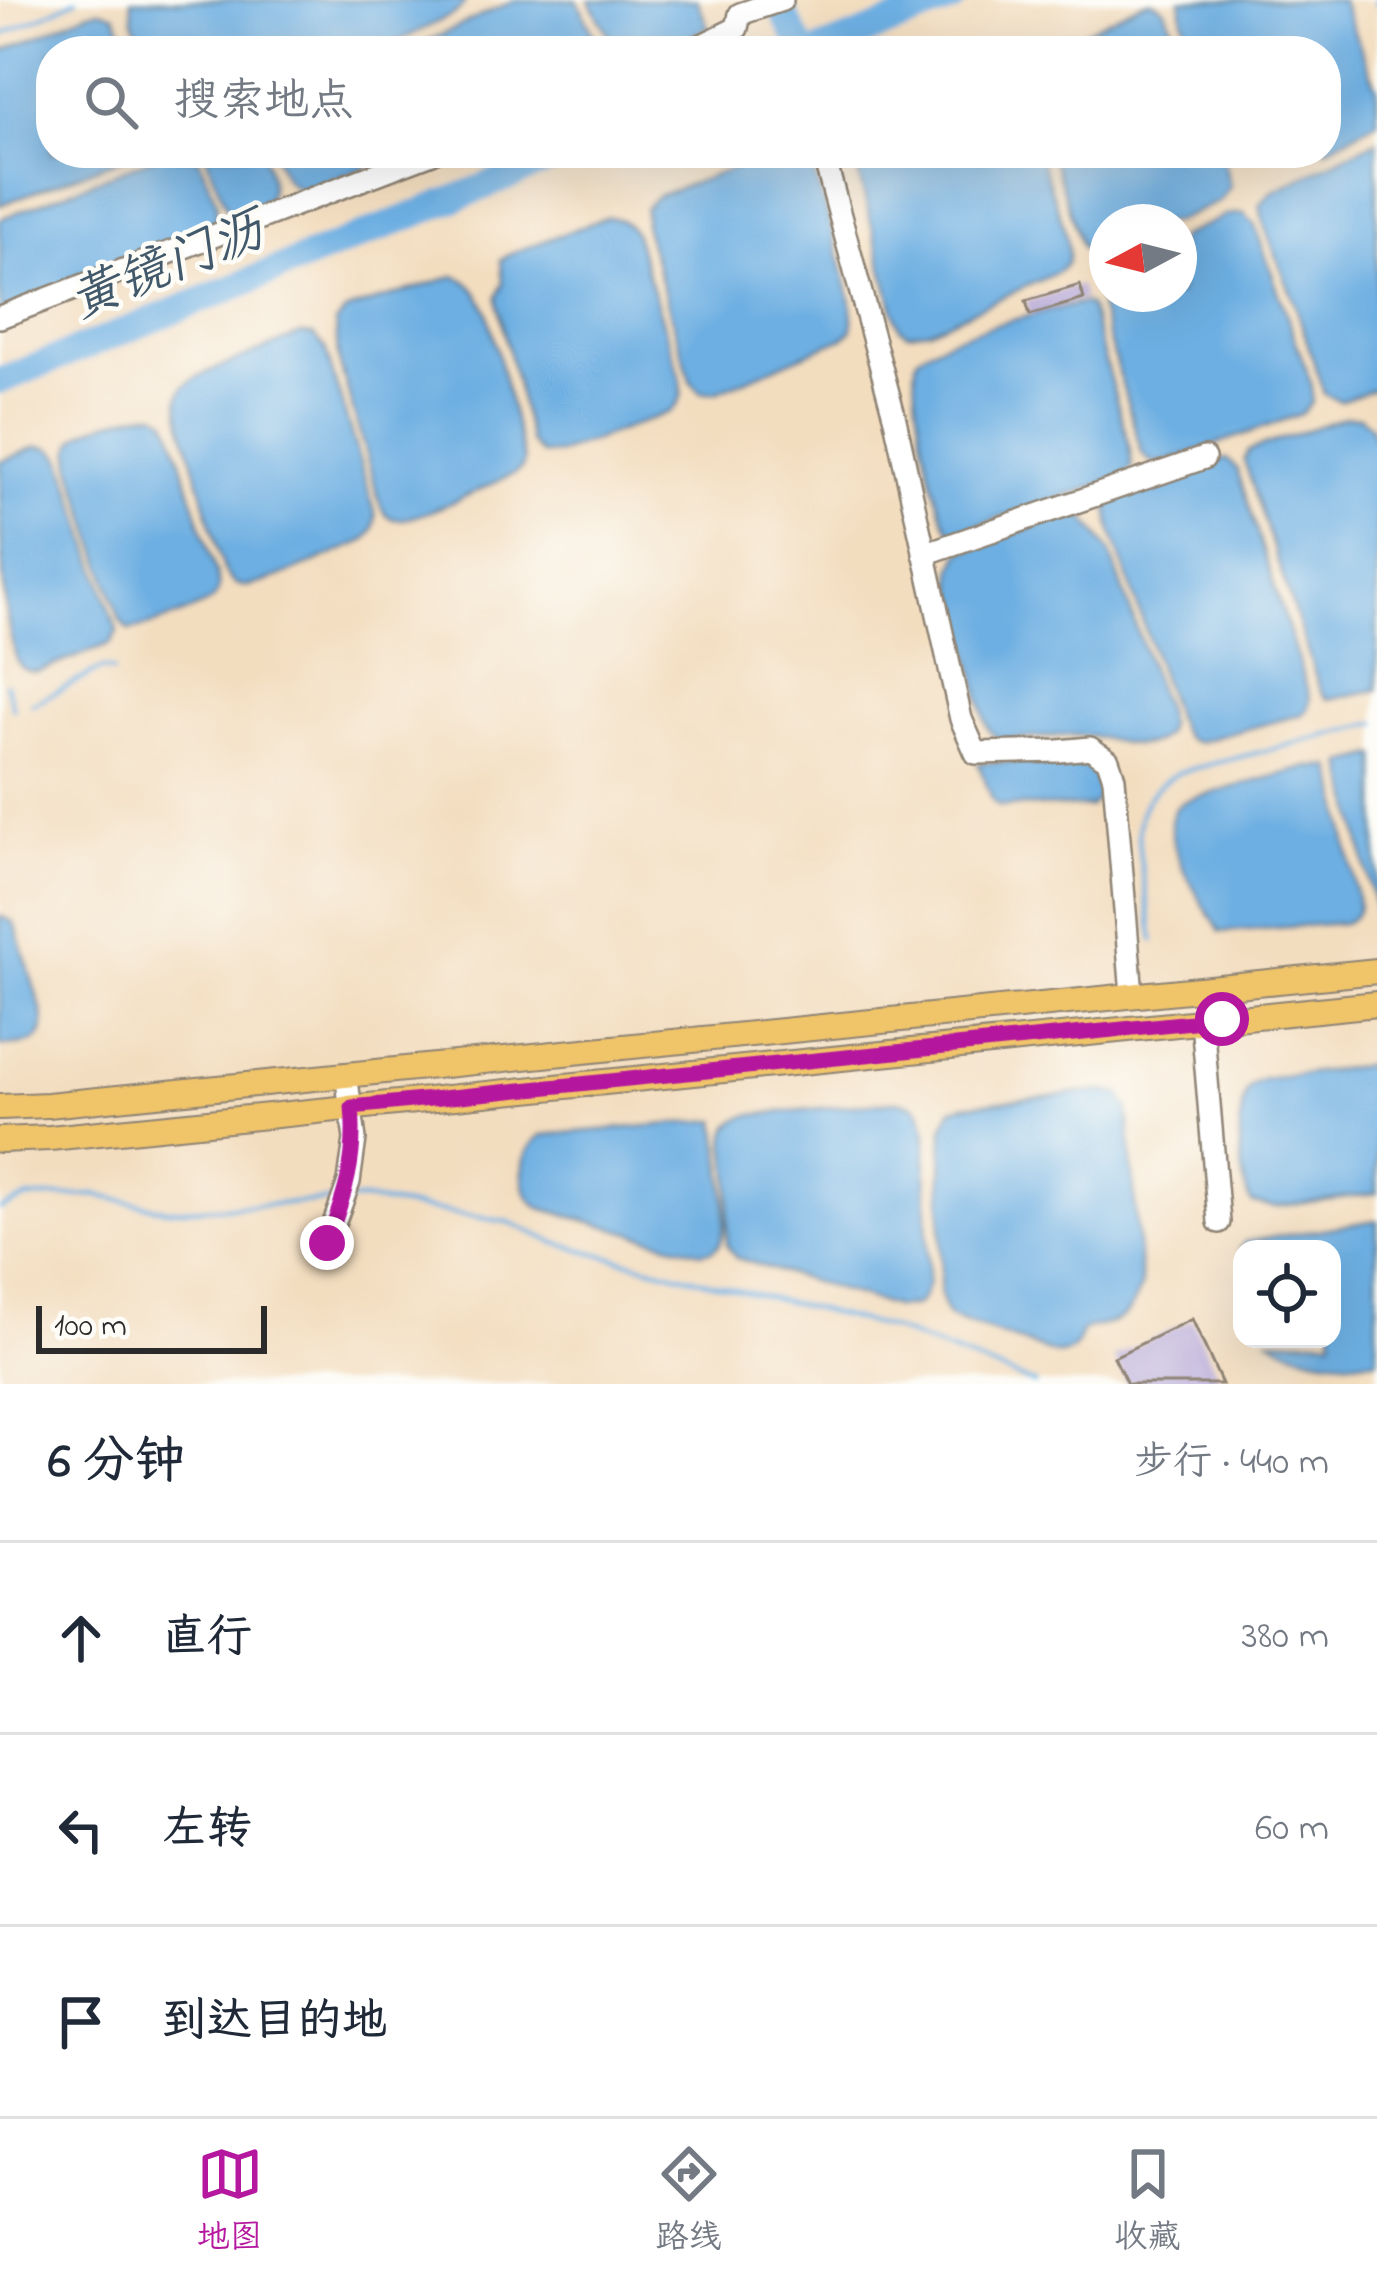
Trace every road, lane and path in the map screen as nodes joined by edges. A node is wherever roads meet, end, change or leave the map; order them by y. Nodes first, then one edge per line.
1 (782, 0) edge
2 (734, 7) edge
3 (721, 36) edge
4 (392, 168) edge
5 (827, 168) edge
6 (0, 317) edge
7 (1204, 458) dead end
8 (924, 554) junction
9 (1377, 971) edge
10 (1132, 995) junction
11 (1377, 1004) edge
12 (1202, 1021) junction
13 (346, 1075) junction
14 (0, 1107) edge
15 (352, 1107) junction
16 (0, 1140) edge
17 (1219, 1222) dead end
18 (327, 1243) dead end

1 - 2 lane
2 - 3 lane
4 - 6 lane
5 - 8 lane
7 - 8 lane
8 - 10 lane
9 - 10 main road
10 - 13 main road
11 - 12 main road
12 - 15 main road
12 - 17 lane
13 - 14 main road
13 - 15 lane
15 - 16 main road
15 - 18 lane

